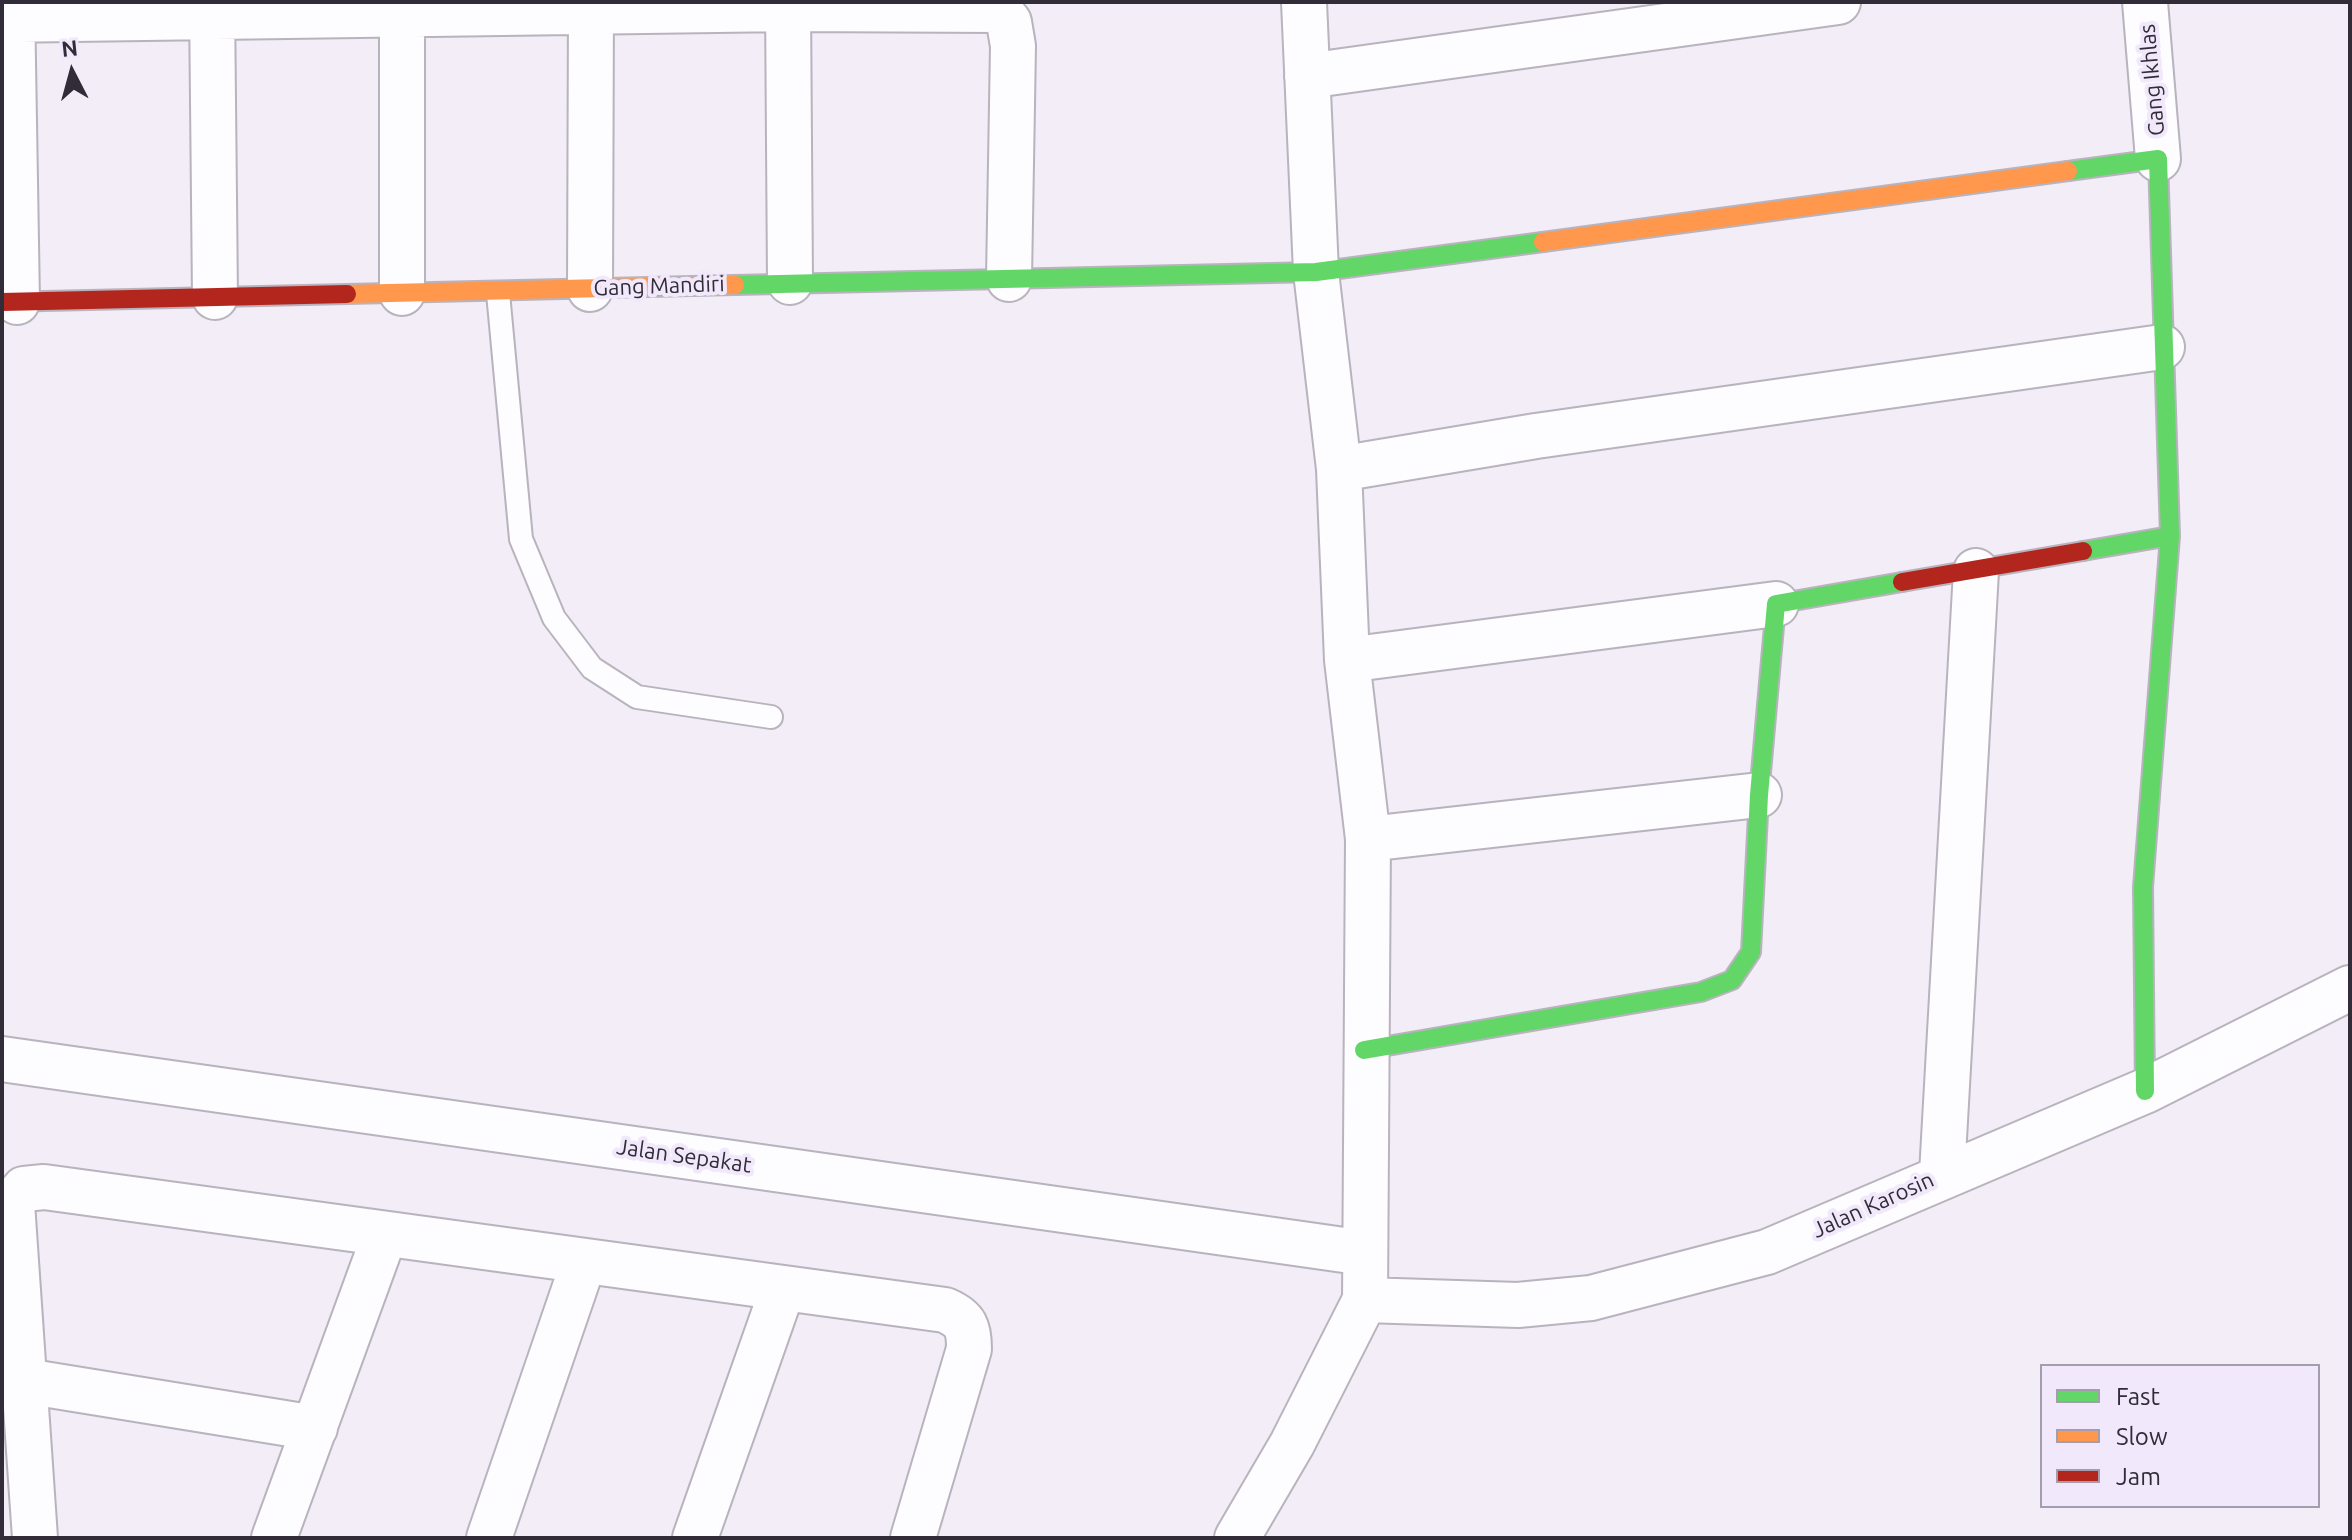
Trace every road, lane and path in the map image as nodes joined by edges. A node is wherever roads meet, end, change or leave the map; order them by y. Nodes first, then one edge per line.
1 (1304, 2) edge
2 (1838, 2) edge
3 (2145, 2) edge
4 (788, 5) edge
5 (591, 7) edge
6 (402, 8) edge
7 (212, 9) edge
8 (9, 14) edge
9 (1307, 76) junction
10 (2158, 159) junction
11 (1316, 272) junction
12 (1009, 279) junction
13 (790, 282) junction
14 (590, 289) junction
15 (402, 293) junction
16 (498, 293) junction
17 (215, 297) junction
18 (10, 302) edge
19 (2162, 347) junction
20 (1339, 469) junction
21 (2170, 536) junction
22 (1976, 571) junction
23 (1776, 604) junction
24 (1347, 660) junction
25 (771, 717) dead end
26 (1759, 795) junction
27 (1368, 839) junction
28 (2350, 988) edge
29 (1364, 1050) junction
30 (2, 1059) edge
31 (2145, 1091) junction
32 (1942, 1174) junction
33 (385, 1234) junction
34 (1365, 1253) junction
35 (584, 1261) junction
36 (783, 1288) junction
37 (1365, 1300) junction
38 (25, 1381) junction
39 (315, 1428) junction
40 (35, 1538) edge
41 (274, 1538) edge
42 (489, 1538) edge
43 (695, 1538) edge
44 (913, 1538) edge
45 (1237, 1538) edge

1 - 9 street
2 - 9 street
3 - 10 street, Gang Ikhlas
4 - 5 street
4 - 12 street
4 - 13 street
5 - 6 street
5 - 14 street
6 - 7 street
6 - 15 street
7 - 8 street
7 - 17 street
8 - 18 street
9 - 11 street
10 - 11 street, Gang Mandiri
10 - 19 street
11 - 12 street, Gang Mandiri
11 - 20 street
12 - 13 street, Gang Mandiri
13 - 14 street, Gang Mandiri
14 - 16 street, Gang Mandiri
15 - 16 street, Gang Mandiri
15 - 17 street, Gang Mandiri
16 - 25 lane
17 - 18 street, Gang Mandiri
19 - 20 street
19 - 21 street
20 - 24 street
21 - 22 street
21 - 31 street
22 - 23 street
22 - 32 street
23 - 24 street
23 - 26 street
24 - 27 street
26 - 27 street
26 - 29 street
27 - 29 street
28 - 31 street, Jalan Karosin
29 - 34 street
30 - 34 street, Jalan Sepakat
31 - 32 street, Jalan Karosin
32 - 37 street, Jalan Karosin
33 - 35 street
33 - 38 street
33 - 39 street
34 - 37 street
35 - 36 street
35 - 42 street
36 - 43 street
36 - 44 street
37 - 45 street
38 - 39 street
38 - 40 street
39 - 41 street

